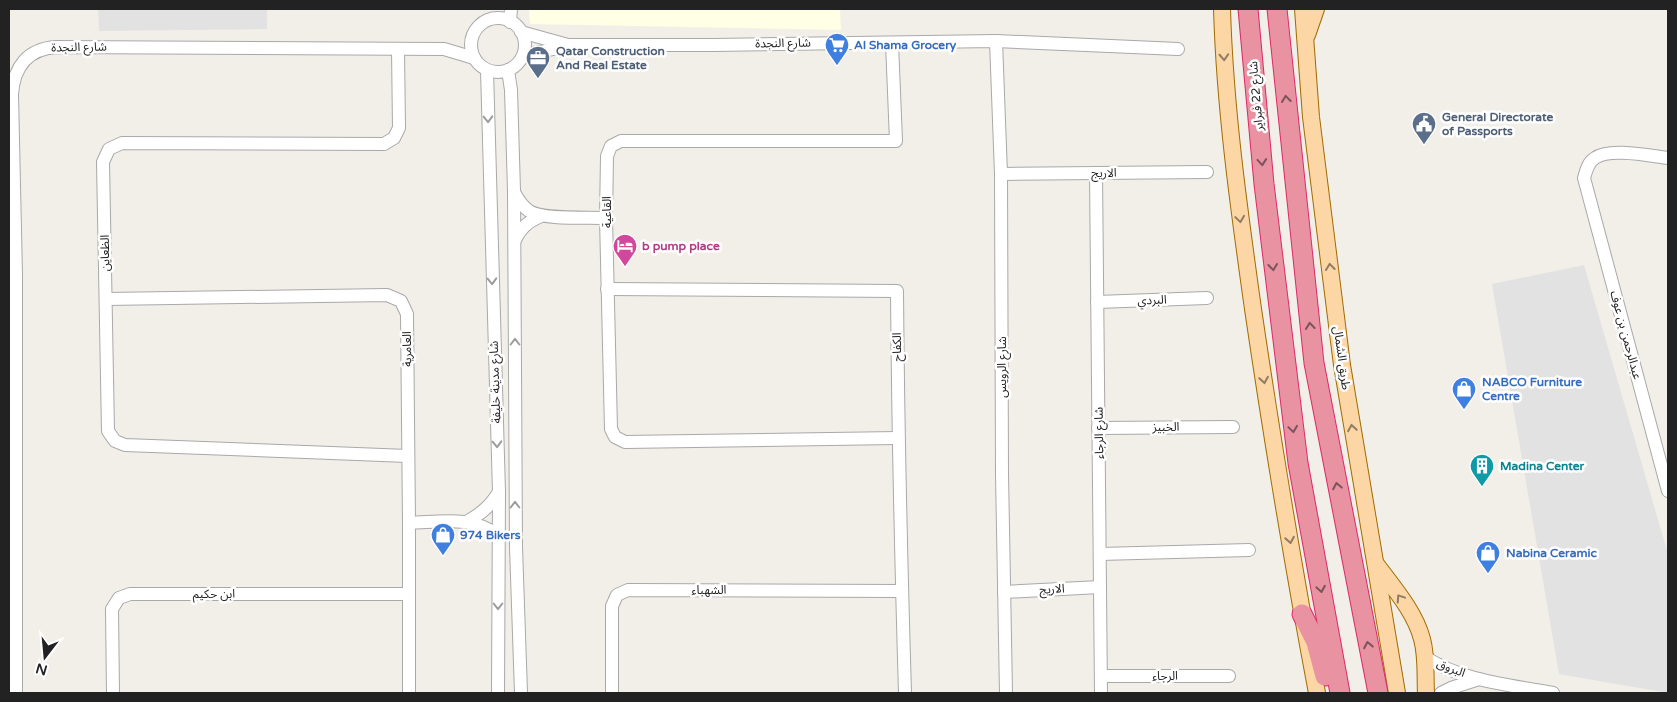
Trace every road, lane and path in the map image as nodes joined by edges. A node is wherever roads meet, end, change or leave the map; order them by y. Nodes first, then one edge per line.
1 (484, 9) edge
2 (1222, 9) edge
3 (1248, 9) edge
4 (1277, 9) edge
5 (1313, 9) edge
6 (510, 15) edge
7 (483, 23) junction
8 (521, 32) junction
9 (473, 33) junction
10 (996, 41) junction
11 (892, 43) junction
12 (568, 45) junction
13 (398, 48) junction
14 (444, 49) junction
15 (1178, 49) dead end
16 (523, 56) junction
17 (474, 58) junction
18 (487, 70) junction
19 (508, 70) junction
20 (1668, 158) edge
21 (1207, 172) dead end
22 (1096, 173) junction
23 (1001, 174) junction
24 (514, 191) junction
25 (541, 216) junction
26 (606, 218) junction
27 (514, 242) junction
28 (12, 276) edge
29 (608, 289) junction
30 (1207, 298) dead end
31 (106, 299) junction
32 (1097, 302) junction
33 (1233, 427) dead end
34 (1098, 428) junction
35 (898, 438) junction
36 (408, 456) junction
37 (499, 492) junction
38 (1668, 492) edge
39 (468, 521) junction
40 (409, 523) junction
41 (499, 536) junction
42 (1249, 550) dead end
43 (1100, 554) junction
44 (1375, 562) junction
45 (1100, 587) junction
46 (902, 591) junction
47 (1004, 592) junction
48 (408, 594) junction
49 (1302, 614) junction
50 (1425, 657) junction
51 (1101, 676) junction
52 (1229, 676) dead end
53 (1479, 678) junction
54 (1540, 692) edge
55 (16, 693) edge
56 (113, 693) edge
57 (409, 693) edge
58 (498, 693) edge
59 (521, 693) edge
60 (612, 693) edge
61 (905, 693) edge
62 (1006, 693) edge
63 (1101, 693) edge
64 (1317, 693) edge
65 (1328, 693) edge
66 (1340, 693) edge
67 (1378, 693) edge
68 (1397, 693) edge
69 (1426, 693) edge
70 (1441, 693) edge
71 (1553, 693) edge

1 - 7 street
2 -> 49 main road
3 -> 66 highway, شارع 22 فبراير
67 -> 4 highway
44 -> 5 main road, طريق الشمال
6 - 7 street
6 - 8 street
7 - 9 street
8 - 12 street, شارع النجدة
8 - 16 street
9 - 14 street
9 - 17 street
10 - 11 street, شارع النجدة
10 - 15 street, شارع النجدة
10 - 23 street, شارع الرويس
11 - 12 street, شارع النجدة
11 - 26 street, القاعية
12 - 16 street, شارع النجدة
13 - 14 street, شارع النجدة
13 - 28 street, شارع النجدة
13 - 31 street, الظعاين
14 - 17 street, شارع النجدة
16 - 19 street
17 - 18 street
18 - 19 street
18 -> 37 street, شارع مدينة خليفة
19 - 24 street, شارع مدينة خليفة
20 - 38 street, عبدالرحمن بن عوف
21 - 22 street, الاريج
22 - 23 street, الاريج
22 - 32 street, شارع الرجاء
23 - 47 street, شارع الرويس
24 - 25 street
24 - 27 street, شارع مدينة خليفة
25 - 26 street
25 - 27 street
26 - 29 street, القاعية
59 -> 27 street, شارع مدينة خليفة
28 - 55 street, شارع النجدة
29 - 35 street, القاعية
29 - 35 street, الكفاح
30 - 32 street, البردي
31 - 36 street, الظعاين
31 - 36 street, العامرية
32 - 34 street, شارع الرجاء
33 - 34 street, الخبيز
34 - 43 street, شارع الرجاء
35 - 46 street, الكفاح
36 - 40 street, العامرية
37 - 39 street
37 - 41 street, شارع مدينة خليفة
39 - 40 street
39 - 41 street
40 - 48 street, العامرية
41 -> 58 street, شارع مدينة خليفة
42 - 43 street
43 - 45 street, شارع الرجاء
50 -> 44 main road, طريق الشمال
44 - 68 main road
45 - 47 street, الاريج
45 - 51 street, شارع الرجاء
46 - 60 street, الشهباء
46 - 61 street, الكفاح
47 - 62 street, شارع الرويس
48 - 56 street, ابن حكيم
48 - 57 street, العامرية
49 - 64 main road
49 - 65 highway
50 - 53 street, البروق
50 - 69 main road, طريق الشمال
51 - 52 street, الرجاء
51 - 63 street, شارع الرجاء
53 - 54 street, البروق
53 - 70 street, البروق
54 - 71 street, البروق

